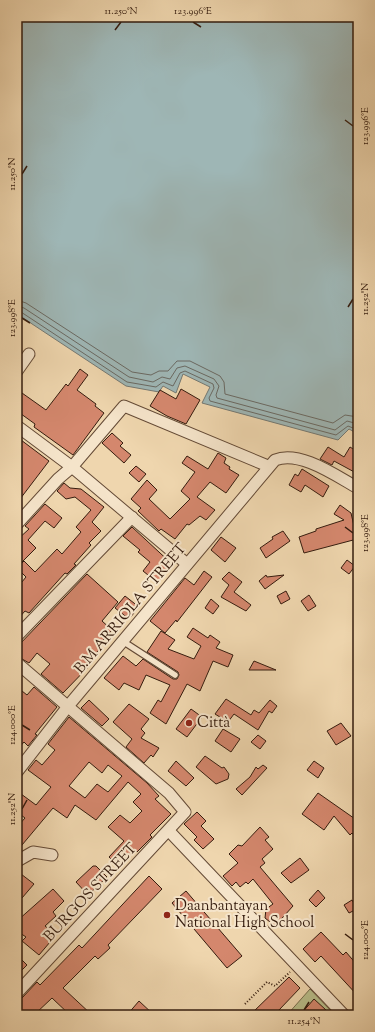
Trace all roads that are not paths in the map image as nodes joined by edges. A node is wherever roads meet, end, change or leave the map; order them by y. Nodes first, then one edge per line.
1 (29, 354) dead end
2 (17, 371) edge
3 (17, 426) edge
4 (268, 466) junction
5 (72, 467) junction
6 (358, 488) edge
7 (132, 517) junction
8 (17, 524) edge
9 (187, 564) junction
10 (17, 636) edge
11 (124, 642) junction
12 (17, 662) edge
13 (175, 675) dead end
14 (69, 705) junction
15 (17, 772) edge
16 (169, 831) junction
17 (52, 855) dead end
18 (17, 859) edge
19 (17, 993) edge
20 (344, 1015) edge

1 - 2 street
3 - 5 street
4 - 5 street
4 - 6 street
4 - 9 street, B.M ARRIOLA STREET
5 - 7 street
5 - 8 street
7 - 9 street
7 - 10 street
9 - 11 street, B.M ARRIOLA STREET
11 - 13 lane
11 - 14 street, B.M ARRIOLA STREET
12 - 14 street
14 - 15 street, B.M ARRIOLA STREET
14 - 16 street, BURGOS STREET
16 - 19 street, BURGOS STREET
16 - 20 street
17 - 18 street

